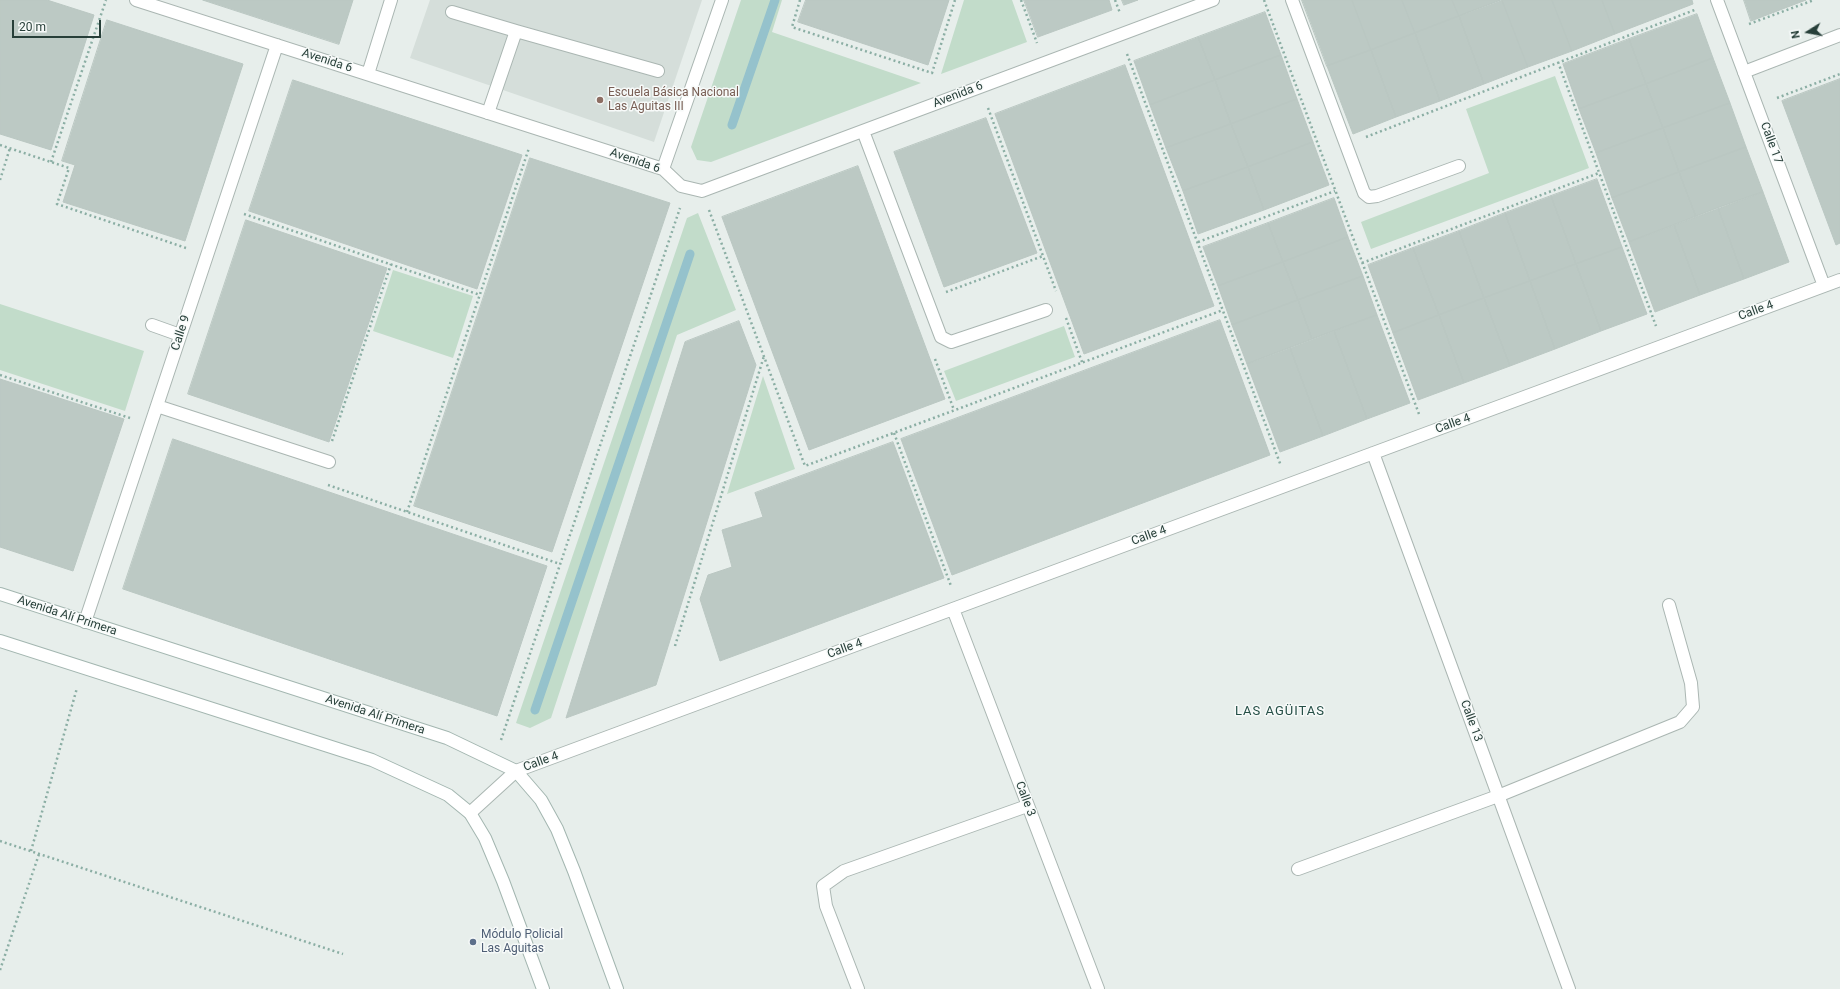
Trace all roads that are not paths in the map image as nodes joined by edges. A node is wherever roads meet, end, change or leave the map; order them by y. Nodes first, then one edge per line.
1 (136, 0) edge
2 (391, 0) edge
3 (722, 0) edge
4 (1213, 0) edge
5 (1292, 0) edge
6 (1718, 1) edge
7 (452, 12) dead end
8 (516, 31) junction
9 (1840, 35) edge
10 (277, 45) junction
11 (658, 71) dead end
12 (1744, 72) junction
13 (368, 74) junction
14 (488, 113) junction
15 (863, 131) junction
16 (1459, 166) dead end
17 (663, 169) junction
18 (1840, 280) edge
19 (1824, 286) junction
20 (1046, 310) dead end
21 (152, 325) dead end
22 (180, 335) junction
23 (157, 406) junction
24 (1373, 453) junction
25 (328, 461) road end
26 (0, 594) edge
27 (1669, 605) dead end
28 (956, 608) junction
29 (85, 622) junction
30 (0, 641) edge
31 (516, 771) junction
32 (1498, 796) junction
33 (1027, 806) junction
34 (470, 813) junction
35 (1298, 869) dead end
36 (543, 989) edge
37 (617, 989) edge
38 (858, 989) edge
39 (1098, 989) edge
40 (1568, 989) edge

1 - 10 street, Avenida 6
2 - 13 street
3 - 17 street
4 - 15 street, Avenida 6
5 - 16 street
6 - 12 street, Calle 17
7 - 8 street
8 - 11 street
8 - 14 street
9 - 12 street
10 - 13 street, Avenida 6
10 - 22 street, Calle 9
12 - 19 street, Calle 17
13 - 14 street, Avenida 6
14 - 17 street, Avenida 6
15 - 17 street, Avenida 6
15 - 20 street
18 - 19 street, Calle 4
19 - 24 street, Calle 4
21 - 22 street
22 - 23 street, Calle 9
23 - 25 street
23 - 29 street, Calle 9
24 - 28 street, Calle 4
24 - 32 street, Calle 13
26 - 29 street, Avenida Alí Primera
27 - 32 street
28 - 31 street, Calle 4
28 - 33 street, Calle 3
29 - 31 street, Avenida Alí Primera
30 - 34 street
31 - 34 street, Calle 4
31 - 37 street, Avenida Alí Primera
32 - 35 street
32 - 40 street, Calle 13
33 - 38 street
33 - 39 street, Calle 3
34 - 36 street

